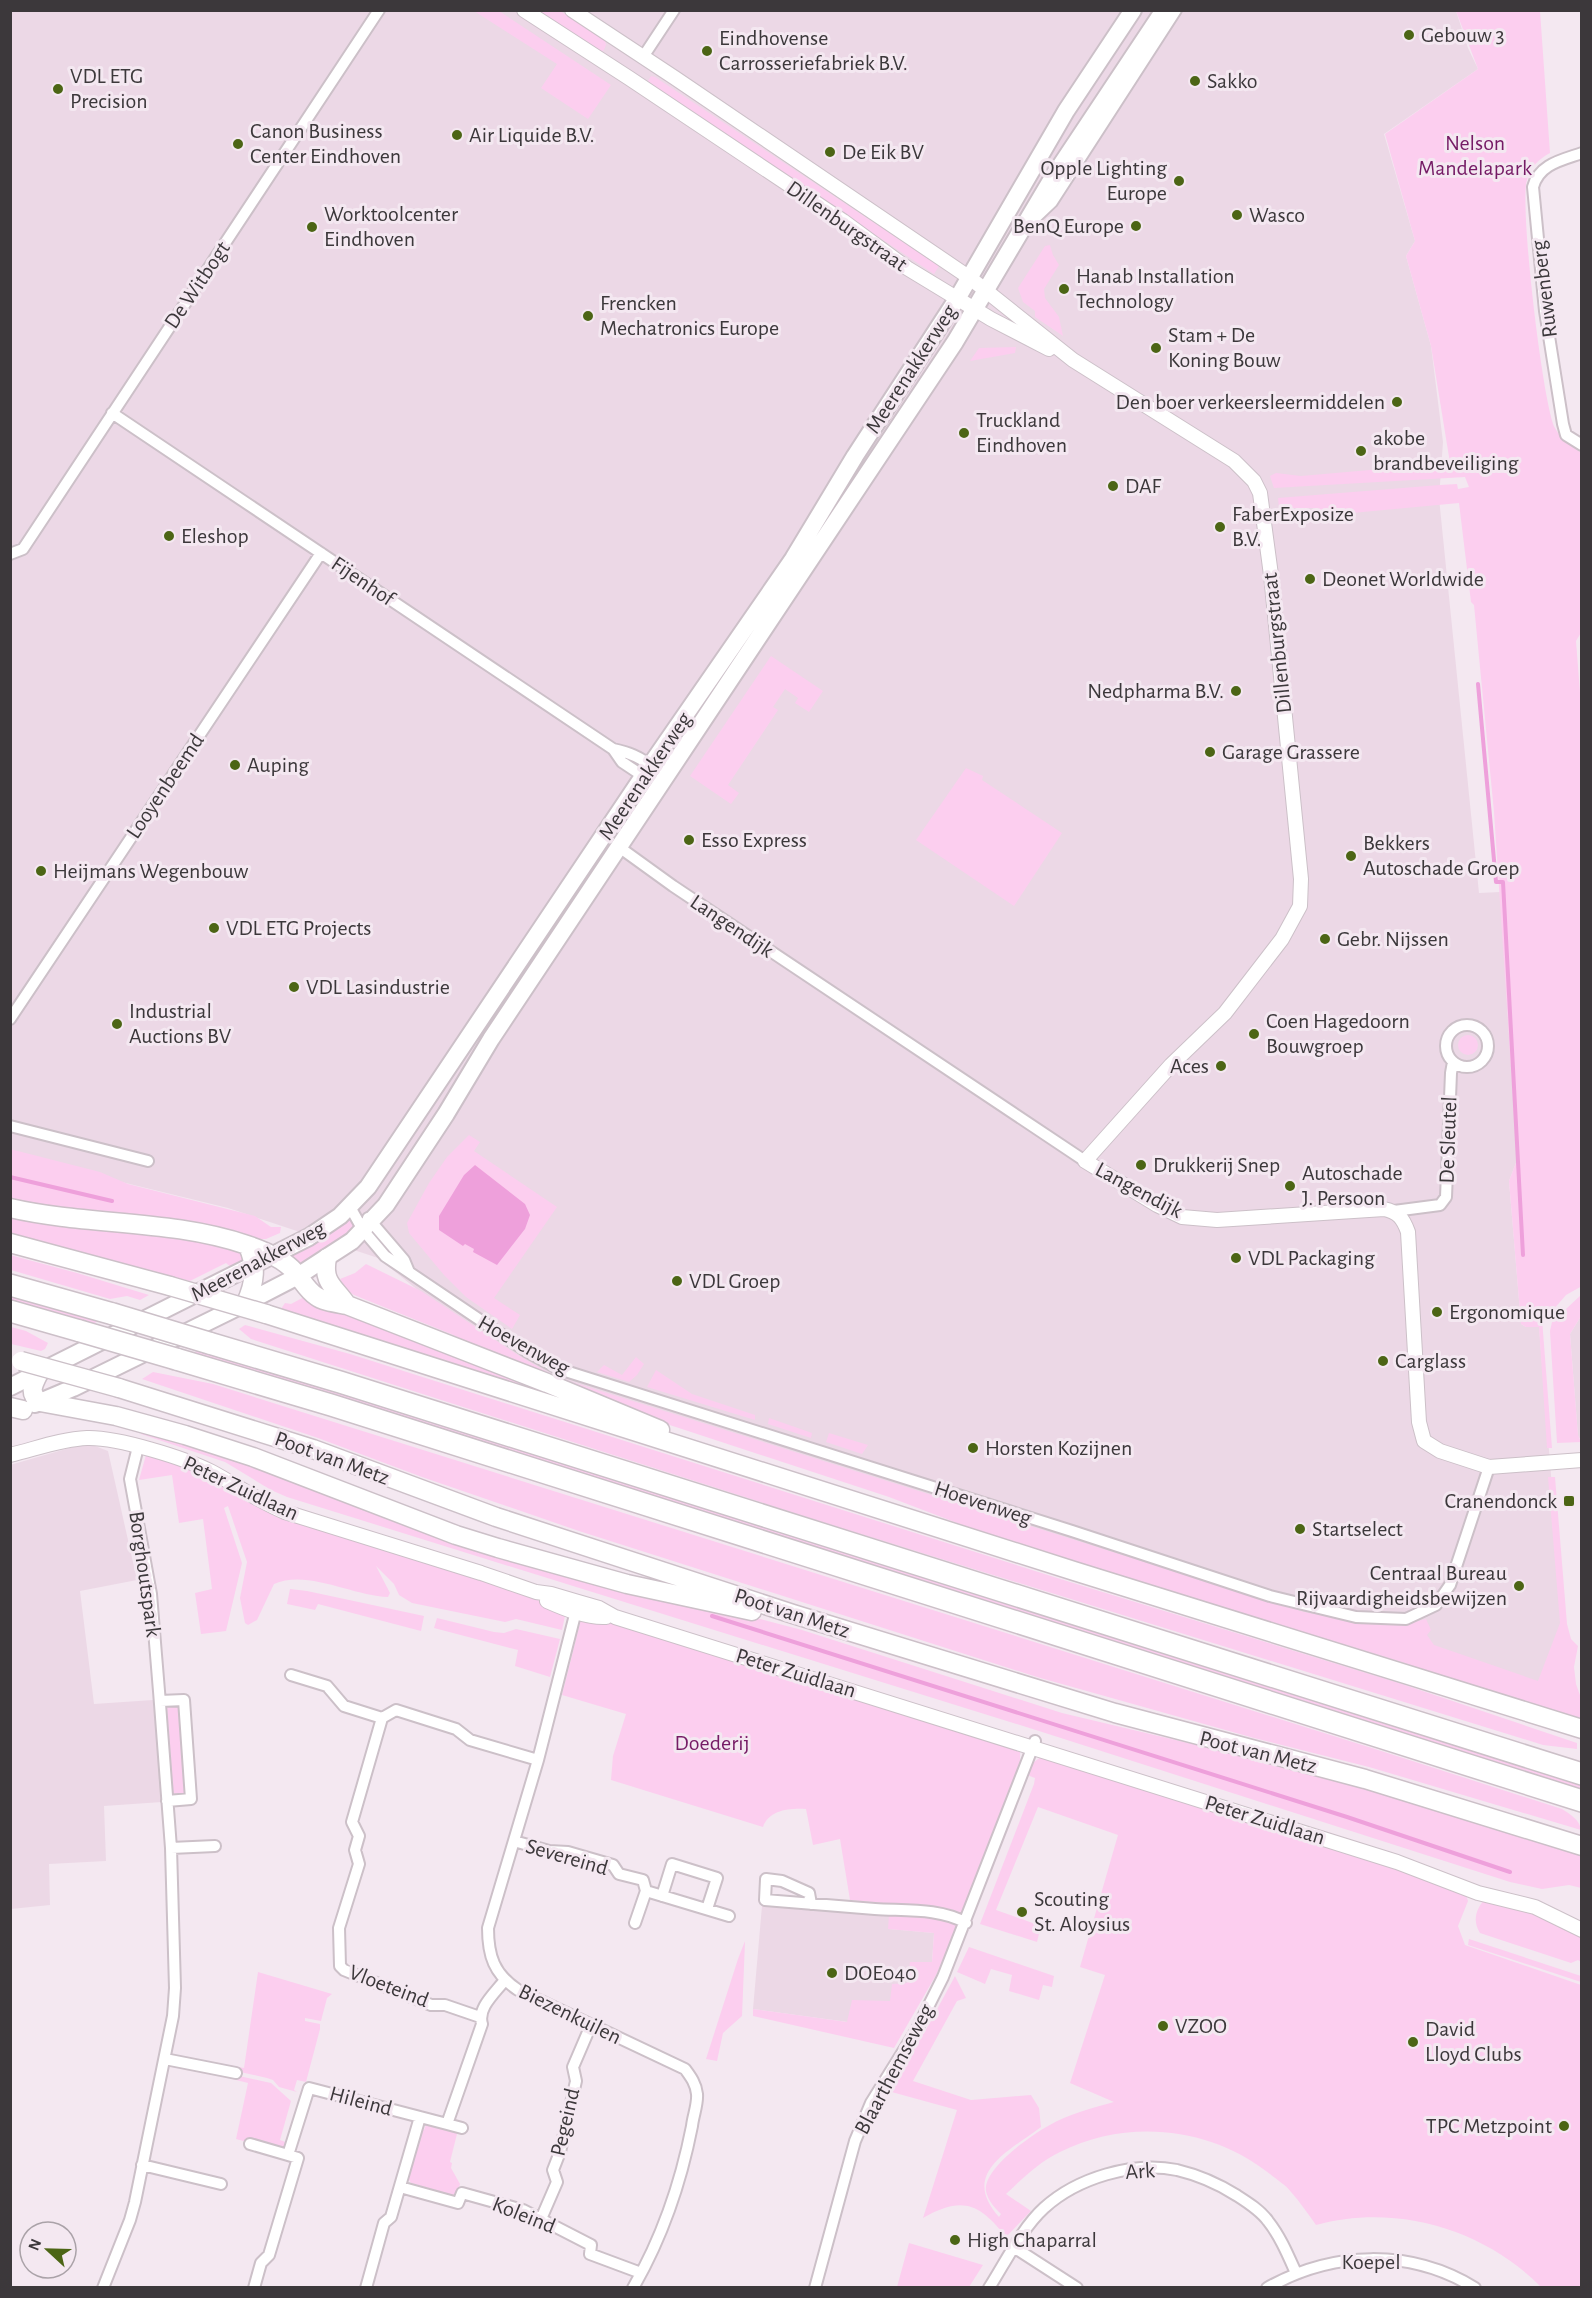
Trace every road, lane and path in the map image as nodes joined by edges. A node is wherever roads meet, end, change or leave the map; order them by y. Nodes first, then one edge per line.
1 (379, 10) edge
2 (524, 10) edge
3 (572, 10) edge
4 (674, 10) edge
5 (1133, 10) edge
6 (1164, 10) edge
7 (1176, 10) edge
8 (643, 57) junction
9 (629, 78) junction
10 (1581, 153) edge
11 (1021, 232) junction
12 (970, 278) junction
13 (987, 291) junction
14 (957, 299) junction
15 (975, 310) junction
16 (1073, 360) junction
17 (112, 413) junction
18 (1581, 445) edge
19 (321, 553) junction
20 (10, 555) edge
21 (647, 771) junction
22 (619, 847) junction
23 (10, 1019) edge
24 (1453, 1062) junction
25 (10, 1126) edge
26 (148, 1161) dead end
27 (1085, 1161) junction
28 (350, 1207) junction
29 (10, 1208) edge
30 (1394, 1211) junction
31 (368, 1225) junction
32 (10, 1243) edge
33 (248, 1246) junction
34 (272, 1257) junction
35 (327, 1258) junction
36 (255, 1265) junction
37 (298, 1276) junction
38 (10, 1286) edge
39 (246, 1304) junction
40 (347, 1305) junction
41 (10, 1311) edge
42 (16, 1360) edge
43 (40, 1371) junction
44 (10, 1387) edge
45 (21, 1409) edge
46 (683, 1446) junction
47 (138, 1447) junction
48 (10, 1455) edge
49 (1580, 1460) edge
50 (1489, 1467) junction
51 (577, 1606) junction
52 (793, 1614) junction
53 (291, 1675) dead end
54 (160, 1701) junction
55 (382, 1718) junction
56 (1579, 1728) edge
57 (1033, 1745) junction
58 (538, 1760) junction
59 (1581, 1774) edge
60 (167, 1801) junction
61 (1581, 1801) edge
62 (514, 1841) junction
63 (215, 1846) dead end
64 (1581, 1846) edge
65 (171, 1848) junction
66 (645, 1891) junction
67 (662, 1896) junction
68 (811, 1904) dead end
69 (707, 1909) junction
70 (729, 1916) dead end
71 (635, 1923) dead end
72 (966, 1923) junction
73 (1581, 1930) edge
74 (504, 1981) junction
75 (480, 2017) junction
76 (591, 2025) junction
77 (165, 2059) junction
78 (236, 2073) dead end
79 (420, 2117) junction
80 (447, 2124) junction
81 (462, 2127) dead end
82 (250, 2144) dead end
83 (288, 2155) junction
84 (142, 2165) junction
85 (220, 2184) dead end
86 (400, 2187) junction
87 (541, 2219) junction
88 (1015, 2248) junction
89 (641, 2273) junction
90 (1296, 2273) junction
91 (103, 2288) edge
92 (254, 2288) edge
93 (366, 2288) edge
94 (633, 2288) edge
95 (815, 2288) edge
96 (989, 2288) edge
97 (1077, 2288) edge
98 (1267, 2288) edge
99 (1475, 2288) edge

1 - 17 street, De Witbogt
2 - 9 street, Dillenburgstraat
3 - 8 street, Dillenburgstraat
4 - 8 street
5 - 12 main road, Meerenakkerweg
6 - 11 main road, Meerenakkerweg
7 - 11 street, Meerenakkerweg
8 - 9 street
8 - 12 street, Dillenburgstraat
9 - 14 street, Dillenburgstraat
10 - 18 street, Ruwenberg
11 - 13 main road, Meerenakkerweg
12 - 13 street, Dillenburgstraat
12 - 14 main road, Meerenakkerweg
13 - 15 main road, Meerenakkerweg
13 - 16 street, Dillenburgstraat
14 - 15 street, Dillenburgstraat
14 - 21 main road, Meerenakkerweg
15 - 16 street, Dillenburgstraat
15 - 22 main road, Meerenakkerweg
16 - 27 street, Dillenburgstraat
17 - 19 street, Fijenhof
17 - 20 street, De Witbogt
19 - 21 street, Fijenhof
19 - 23 street, Looyenbeemd
21 - 28 main road, Meerenakkerweg
22 - 27 street, Langendijk
22 - 31 main road, Meerenakkerweg
24 - 24 street, De Sleutel
24 - 30 street, De Sleutel
25 - 26 street
27 - 30 street, Langendijk
28 - 31 street, Hoevenweg
28 - 34 main road, Meerenakkerweg
29 - 33 highway
30 - 50 street
31 - 35 main road, Meerenakkerweg
31 - 50 street, Hoevenweg
32 - 46 highway, bridge
33 - 34 highway
33 - 36 highway
34 - 36 main road, Meerenakkerweg
34 - 37 highway
35 - 37 main road, Meerenakkerweg
35 - 40 highway
36 - 39 highway
36 - 43 main road, Meerenakkerweg
37 - 39 main road, Meerenakkerweg
37 - 40 highway
38 - 59 highway, bridge
39 - 45 main road, Meerenakkerweg
40 - 46 highway
41 - 61 highway, Poot van Metz, bridge
42 - 52 highway, Poot van Metz, bridge
43 - 44 main road, Meerenakkerweg
43 - 45 highway
45 - 52 highway
46 - 56 highway
47 - 48 street, Peter Zuidlaan
47 - 51 street, Peter Zuidlaan
47 - 54 street, Borghoutspark
49 - 50 street
51 - 57 street, Peter Zuidlaan
51 - 58 street, Biezenkuilen
52 - 64 highway, Poot van Metz
53 - 55 street
54 - 60 street, Borghoutspark
54 - 60 street
55 - 58 street
55 - 75 street, Vloeteind
57 - 72 street, Blaarthemseweg
57 - 73 street, Peter Zuidlaan
58 - 62 street, Biezenkuilen
60 - 65 street, Borghoutspark
62 - 66 street, Severeind
62 - 74 street, Biezenkuilen
63 - 65 street
65 - 77 street, Borghoutspark
66 - 67 street, Severeind
66 - 71 street
67 - 69 street, Severeind
67 - 69 street
68 - 72 street
69 - 70 street, Severeind
72 - 95 street, Blaarthemseweg
74 - 75 street
74 - 76 street, Biezenkuilen
75 - 80 street
76 - 87 street, Pegeind
76 - 89 street, Biezenkuilen
77 - 78 street
77 - 84 street, Borghoutspark
79 - 80 street, Hileind
79 - 83 street, Hileind
79 - 86 street
80 - 81 street, Hileind
82 - 83 street
83 - 92 street, Hileind
84 - 85 street
84 - 91 street, Borghoutspark
86 - 87 street, Koleind
86 - 93 street
87 - 89 street, Koleind
88 - 90 street, Ark
88 - 96 street, Ark
88 - 97 street
89 - 94 street, Biezenkuilen
90 - 98 street, Koepel
90 - 99 street, Koepel

